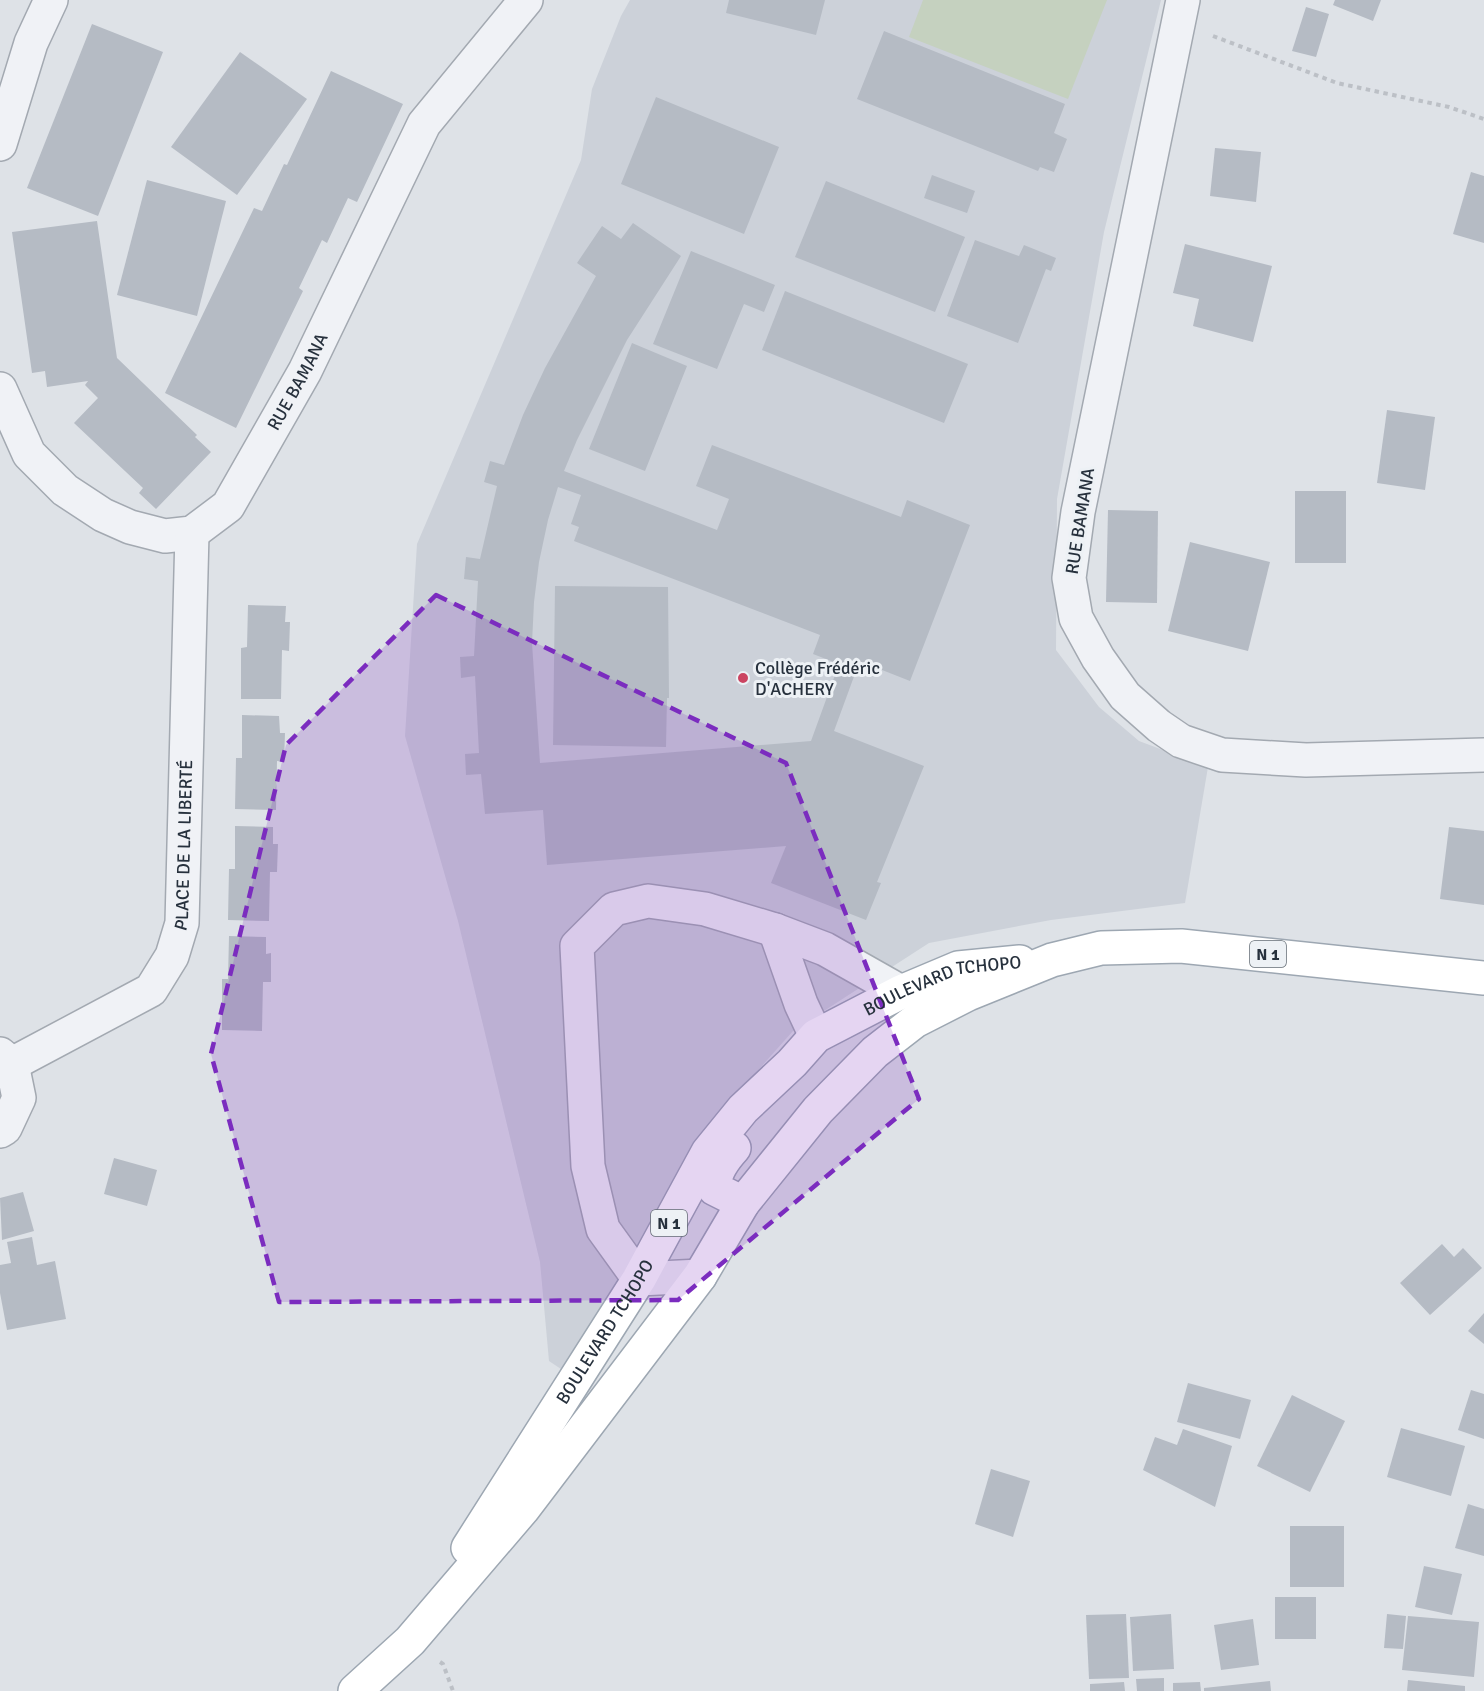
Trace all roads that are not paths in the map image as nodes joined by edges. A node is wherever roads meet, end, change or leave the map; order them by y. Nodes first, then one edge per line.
1 (51, 0) edge
2 (526, 0) edge
3 (1180, 11) edge
4 (0, 144) edge
5 (0, 389) edge
6 (192, 533) junction
7 (1484, 755) edge
8 (775, 930) junction
9 (1052, 960) junction
10 (1484, 978) edge
11 (901, 992) junction
12 (816, 1036) junction
13 (6, 1059) edge
14 (0, 1131) edge
15 (743, 1203) junction
16 (700, 1275) junction
17 (639, 1279) junction
18 (410, 1641) junction
19 (355, 1691) edge

1 - 4 street
2 - 6 street, RUE BAMANA
3 - 7 street, RUE BAMANA
5 - 6 street
6 - 13 street, PLACE DE LA LIBERTÉ
8 - 11 street
8 - 12 street
8 - 17 street
9 - 10 main road, BOULEVARD TCHOPO / N 1
9 - 11 main road, BOULEVARD TCHOPO / N 1
9 - 15 main road, BOULEVARD TCHOPO / N 1
11 - 12 main road, BOULEVARD TCHOPO / N 1
12 - 15 main road
12 - 17 main road, BOULEVARD TCHOPO / N 1
13 - 14 street, PLACE DE LA LIBERTÉ
15 - 16 main road, BOULEVARD TCHOPO / N 1
16 - 17 street
16 - 18 main road, BOULEVARD TCHOPO / N 1
17 - 18 main road, BOULEVARD TCHOPO / N 1
18 - 19 main road, BOULEVARD TCHOPO

